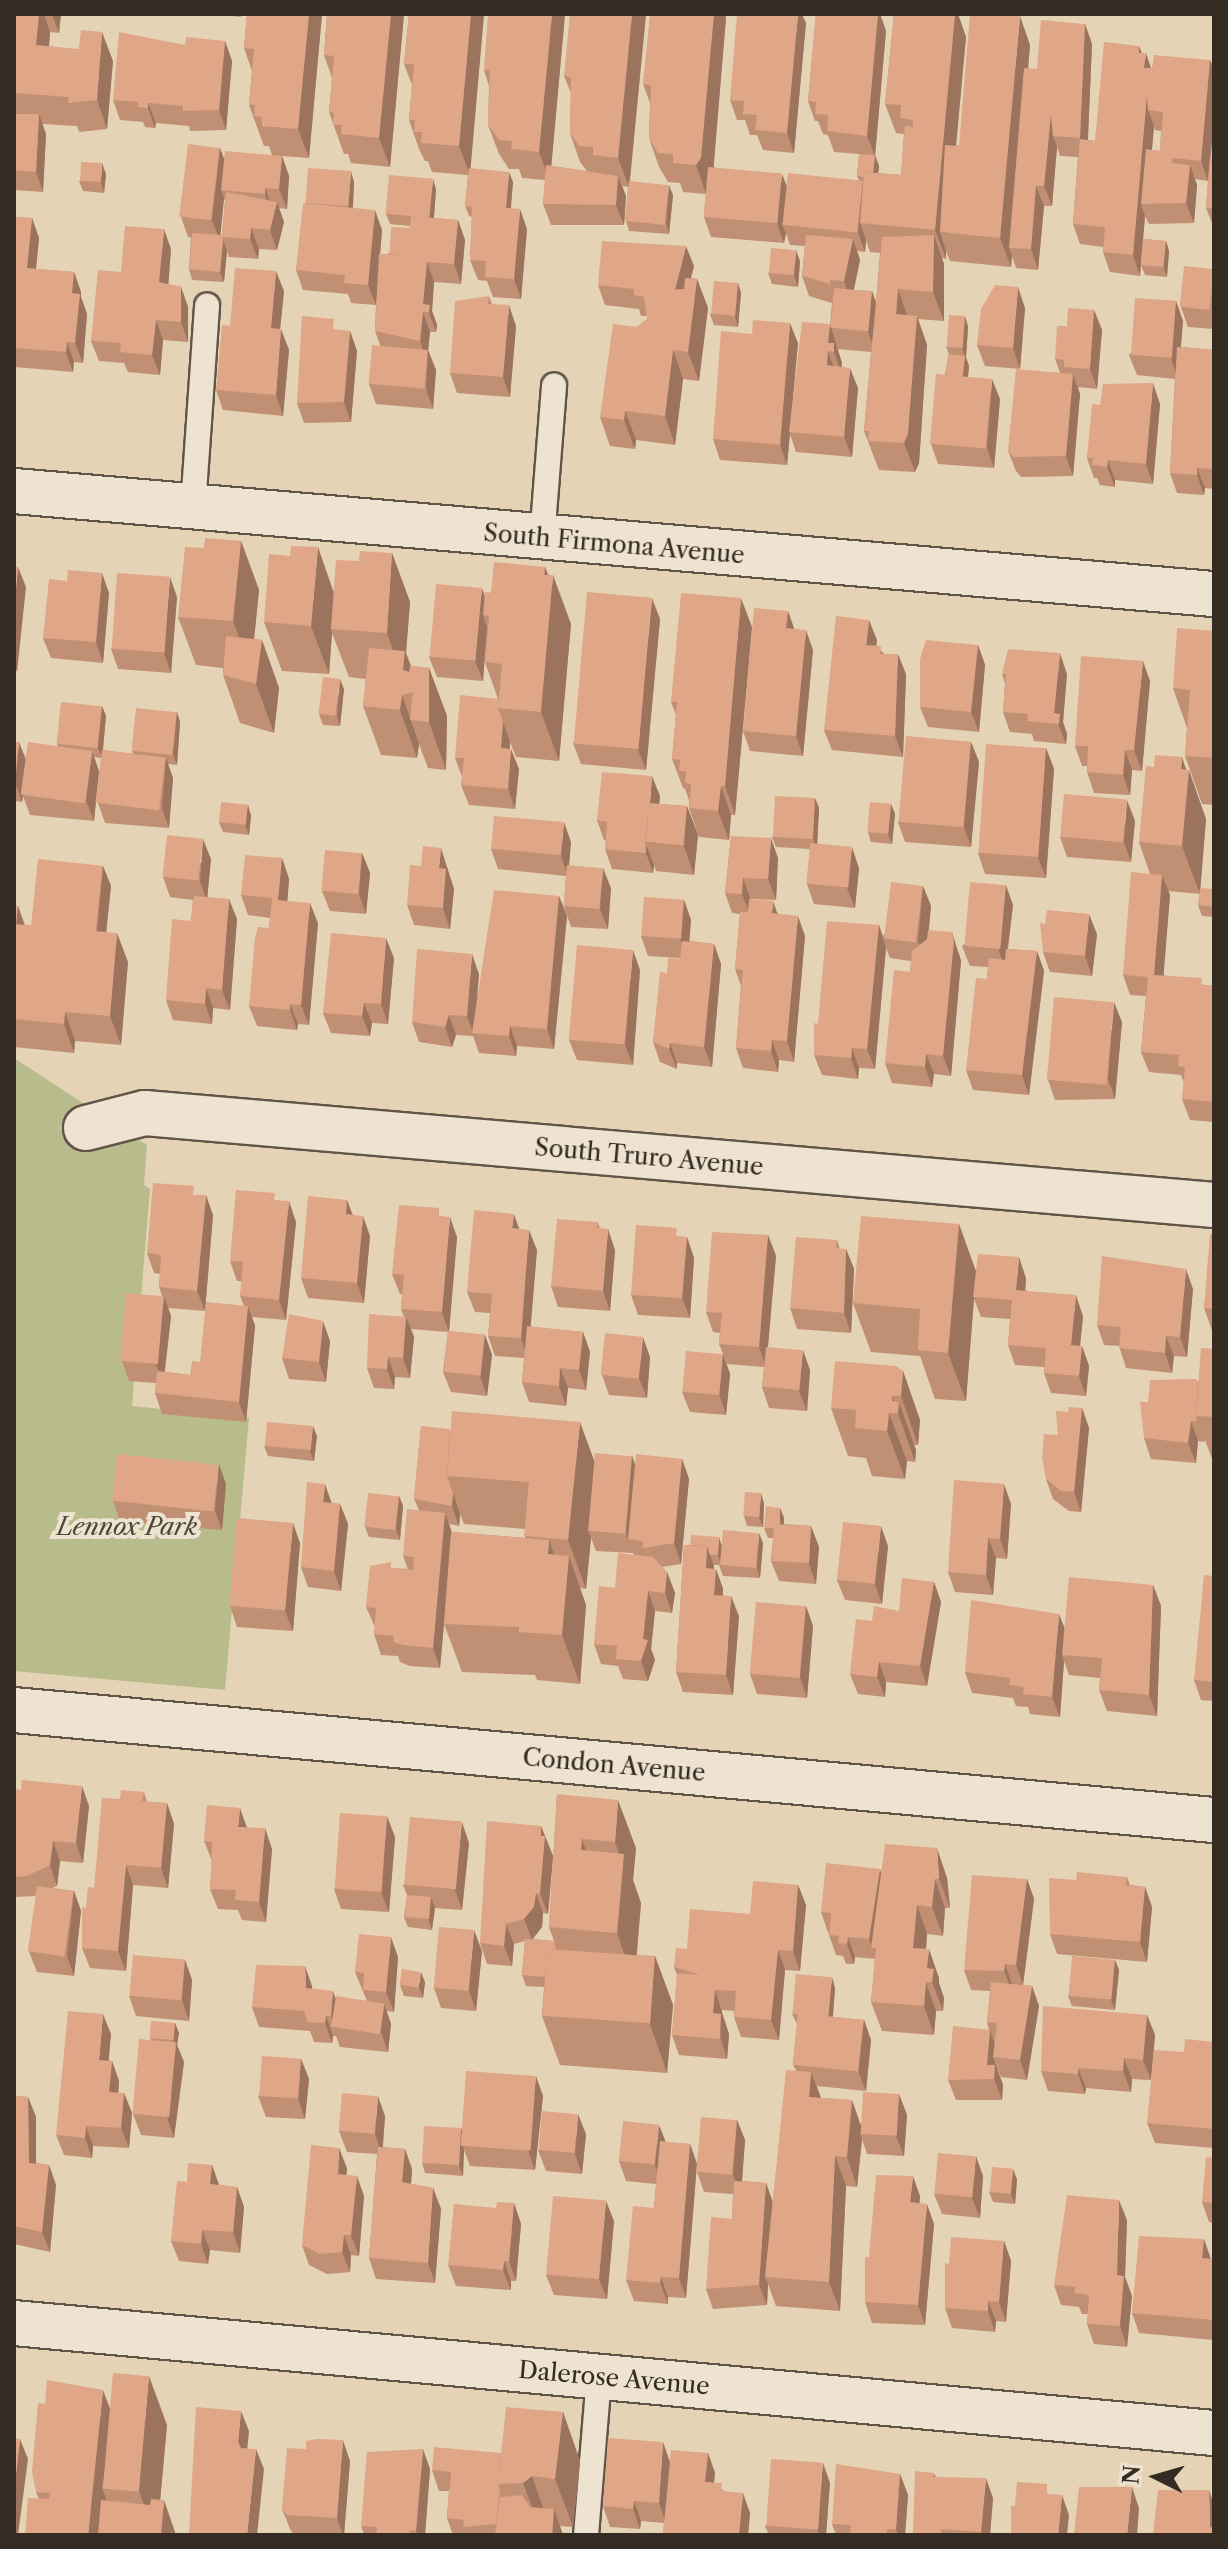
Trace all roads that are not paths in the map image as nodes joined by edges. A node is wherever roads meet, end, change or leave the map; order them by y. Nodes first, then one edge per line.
1 (207, 305) dead end
2 (554, 385) dead end
3 (14, 491) edge
4 (193, 507) junction
5 (542, 539) junction
6 (1214, 594) edge
7 (86, 1128) dead end
8 (1214, 1205) edge
9 (14, 1710) edge
10 (1214, 1820) edge
11 (14, 2323) edge
12 (599, 2376) junction
13 (1214, 2433) edge
14 (586, 2535) edge

1 - 4 lane
2 - 5 lane
3 - 4 street, South Firmona Avenue
4 - 5 street, South Firmona Avenue
5 - 6 street, South Firmona Avenue
7 - 8 street, South Truro Avenue
9 - 10 street, Condon Avenue
11 - 12 street, Dalerose Avenue
12 - 13 street, Dalerose Avenue
12 - 14 lane

